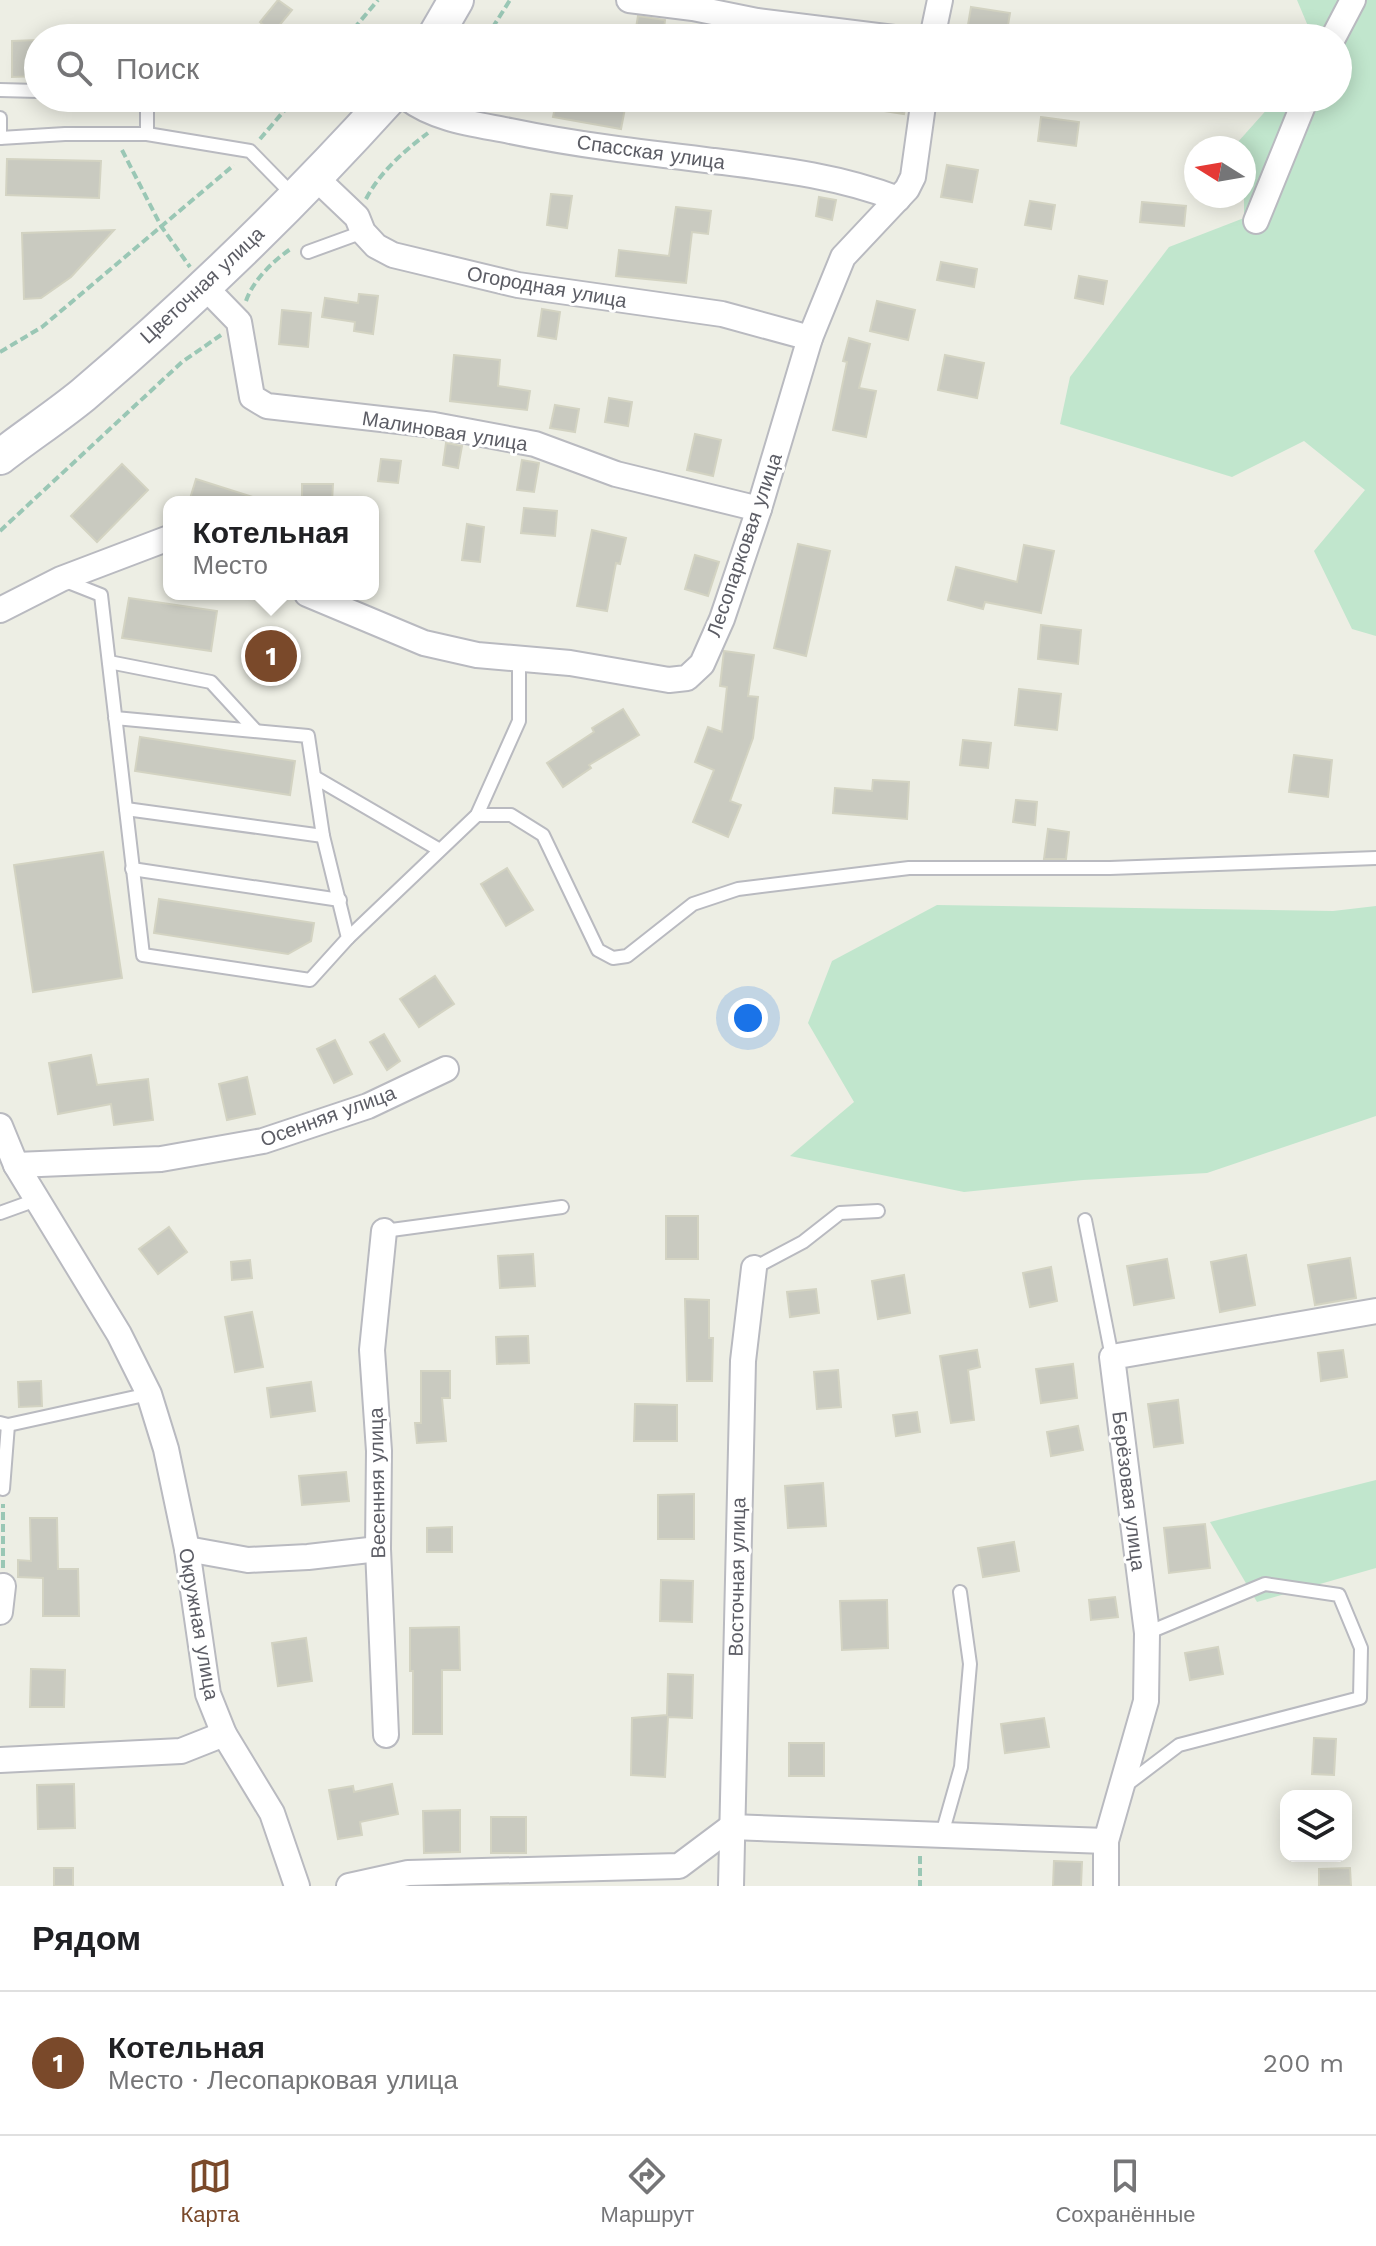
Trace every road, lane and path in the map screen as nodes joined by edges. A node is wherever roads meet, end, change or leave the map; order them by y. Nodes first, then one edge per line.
1 (378, 0) edge
2 (456, 0) edge
3 (510, 0) edge
4 (629, 0) edge
5 (940, 0) edge
6 (1353, 0) edge
7 (358, 24) edge
8 (442, 24) edge
9 (495, 24) edge
10 (781, 24) edge
11 (935, 24) edge
12 (1340, 24) edge
13 (0, 90) edge
14 (24, 91) edge
15 (147, 112) edge
16 (283, 112) edge
17 (376, 112) edge
18 (431, 112) edge
19 (922, 112) edge
20 (1300, 112) edge
21 (0, 118) edge
22 (114, 134) junction
23 (147, 134) junction
24 (0, 138) edge
25 (250, 151) junction
26 (306, 188) junction
27 (898, 199) junction
28 (1256, 221) dead end
29 (161, 226) junction
30 (363, 232) junction
31 (308, 252) dead end
32 (203, 285) junction
33 (810, 338) junction
34 (0, 352) edge
35 (0, 457) edge
36 (759, 509) junction
37 (163, 540) edge
38 (61, 579) junction
39 (321, 600) edge
40 (0, 610) edge
41 (519, 659) junction
42 (109, 662) junction
43 (115, 718) junction
44 (256, 731) junction
45 (316, 778) junction
46 (126, 809) junction
47 (477, 815) junction
48 (323, 836) junction
49 (438, 849) junction
50 (1376, 858) edge
51 (132, 869) junction
52 (340, 900) junction
53 (348, 938) junction
54 (446, 1069) dead end
55 (0, 1126) edge
56 (16, 1165) junction
57 (36, 1200) junction
58 (562, 1207) dead end
59 (878, 1211) dead end
60 (0, 1213) edge
61 (1085, 1220) dead end
62 (384, 1231) joint
63 (754, 1268) joint
64 (1376, 1311) edge
65 (1112, 1357) junction
66 (149, 1394) junction
67 (4, 1424) edge
68 (3, 1489) joint
69 (187, 1549) junction
70 (378, 1549) junction
71 (3, 1586) joint
72 (960, 1592) dead end
73 (0, 1612) edge
74 (1147, 1633) junction
75 (224, 1734) junction
76 (386, 1735) dead end
77 (0, 1760) edge
78 (1121, 1789) junction
79 (731, 1827) junction
80 (931, 1833) junction
81 (1106, 1841) junction
82 (297, 1886) edge
83 (349, 1886) edge
84 (731, 1886) edge
85 (920, 1886) edge
86 (1106, 1886) edge

1 - 7 path
2 - 8 main road
3 - 9 path
4 - 10 street
5 - 11 street
6 - 12 street
13 - 14 lane
15 - 23 lane
16 - 25 path
17 - 26 main road, Цветочная улица
18 - 27 street, Спасская улица
19 - 27 street, Лесопарковая улица
20 - 28 street
21 - 24 lane
22 - 23 lane
22 - 24 lane
22 - 29 path
23 - 25 lane
25 - 26 lane
25 - 29 path
26 - 30 street, Огородная улица
26 - 32 main road, Цветочная улица
27 - 33 street, Лесопарковая улица
29 - 32 path
29 - 34 path
30 - 31 lane
30 - 33 street, Огородная улица
32 - 35 main road, Цветочная улица
32 - 36 street, Малиновая улица
33 - 36 street, Лесопарковая улица
36 - 41 street, Лесопарковая улица
37 - 38 street
38 - 40 street
38 - 42 lane
39 - 41 street, Лесопарковая улица
41 - 47 lane
42 - 43 lane
42 - 44 lane
43 - 44 lane
43 - 46 lane
44 - 45 lane
45 - 48 lane
45 - 49 lane
46 - 48 lane
46 - 51 lane
47 - 49 lane
47 - 50 lane
48 - 52 lane
49 - 53 lane
51 - 52 lane
51 - 53 lane
52 - 53 lane
54 - 56 street, Осенняя улица
55 - 56 street
56 - 57 street
57 - 60 lane
57 - 66 street, Окружная улица
58 - 62 lane
59 - 63 lane
61 - 65 lane
62 - 70 street, Весенняя улица
63 - 79 street, Восточная улица
64 - 65 street
65 - 74 street, Берёзовая улица
66 - 67 lane
66 - 69 street, Окружная улица
67 - 68 lane
68 - 71 path
69 - 70 street
69 - 75 street, Окружная улица
70 - 76 street, Весенняя улица
71 - 73 street
72 - 80 lane
74 - 78 street, Берёзовая улица
74 - 78 lane
75 - 77 street
75 - 82 street, Окружная улица
78 - 81 street, Берёзовая улица
79 - 80 street
79 - 83 street
79 - 84 street, Восточная улица
80 - 81 street
80 - 85 path
81 - 86 street, Берёзовая улица

